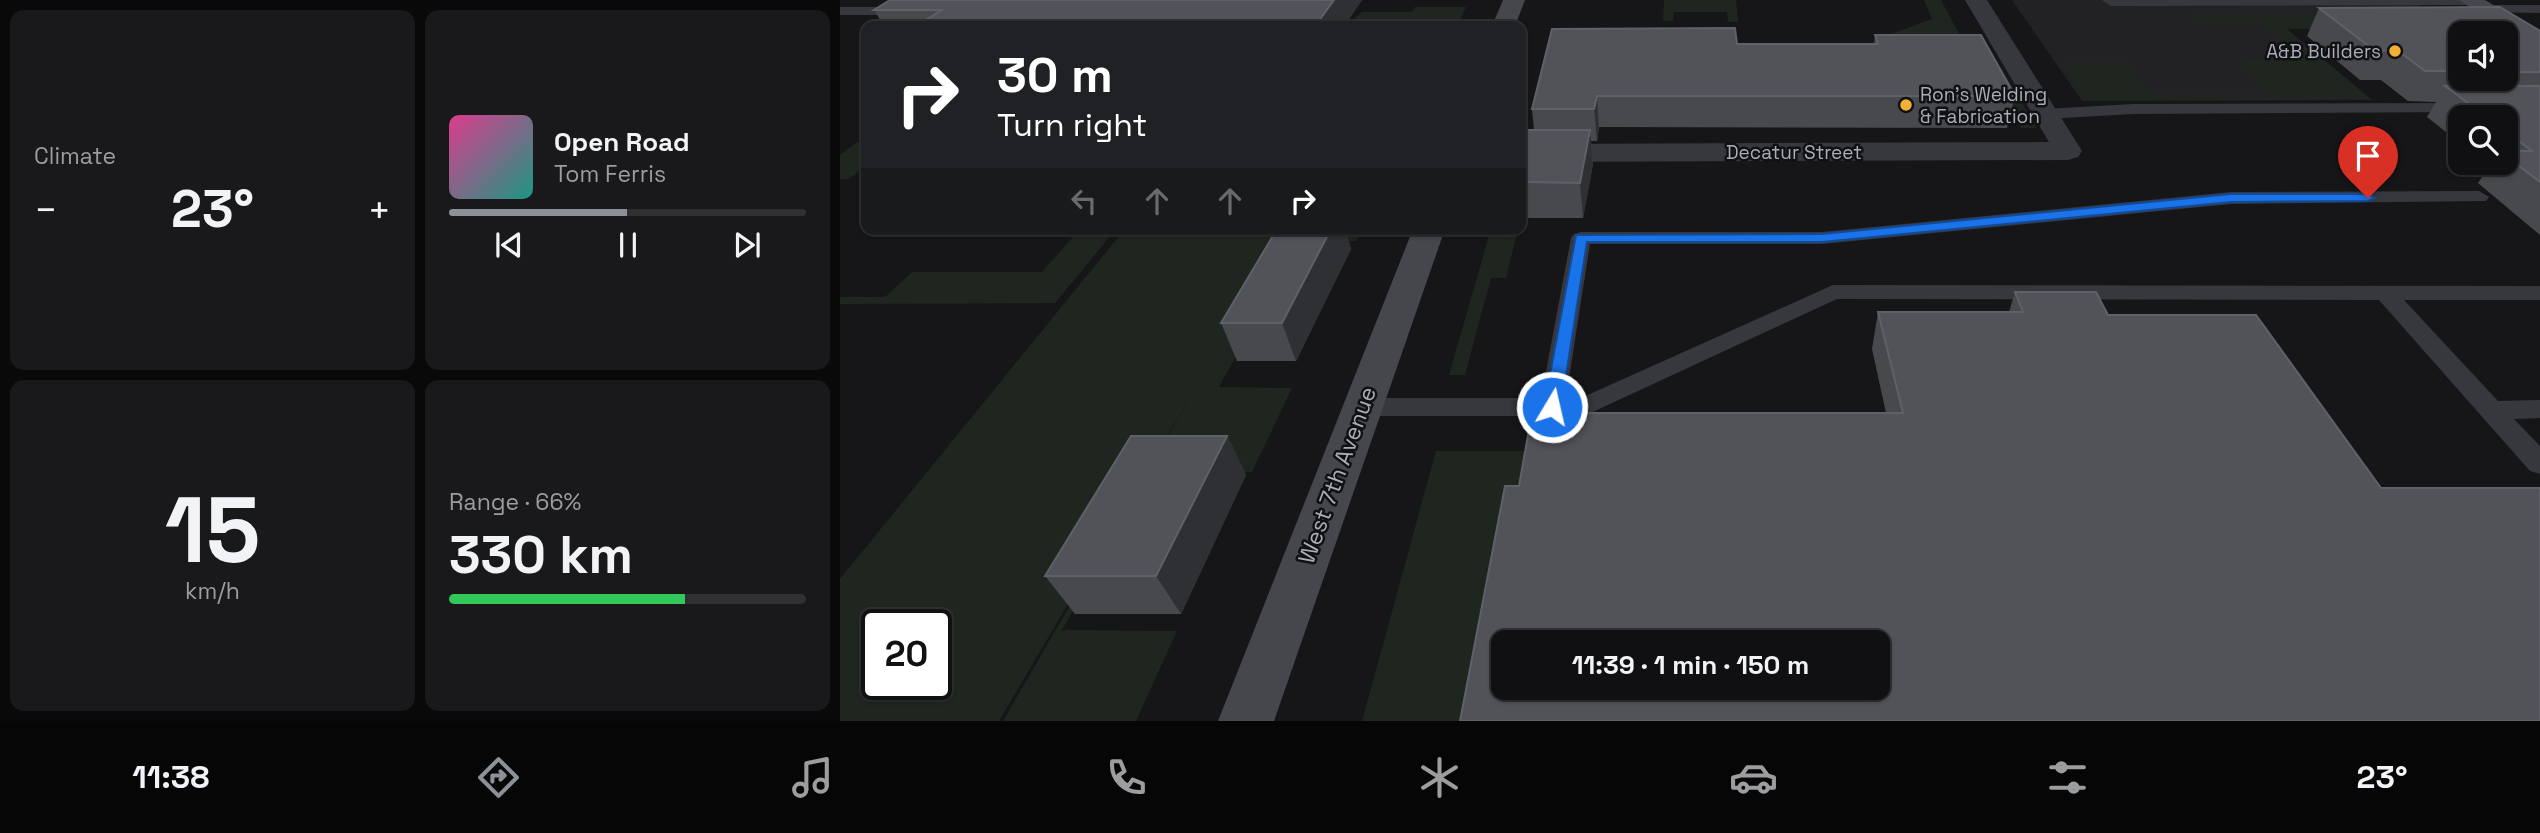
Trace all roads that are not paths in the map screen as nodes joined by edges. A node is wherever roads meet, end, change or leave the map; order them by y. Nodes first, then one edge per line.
1 (1514, 0) edge
2 (1976, 0) edge
3 (2109, 0) edge
4 (2316, 1) edge
5 (2475, 3) edge
6 (2540, 9) edge
7 (840, 11) edge
8 (922, 11) edge
9 (1506, 21) edge
10 (2540, 43) edge
11 (2448, 108) edge
12 (2045, 114) junction
13 (1526, 153) edge
14 (2479, 197) dead end
15 (1427, 235) edge
16 (2384, 292) junction
17 (2540, 293) edge
18 (1363, 407) junction
19 (1552, 407) junction
20 (2540, 409) edge
21 (2491, 410) junction
22 (2540, 464) edge
23 (1246, 721) edge

1 - 9 street
2 - 12 street
3 - 4 lane
4 - 5 lane
5 - 6 lane
5 - 10 street
7 - 8 lane
11 - 12 lane
12 - 13 street, Decatur Street
14 - 19 lane
15 - 18 street, West 7th Avenue
16 - 17 lane
16 - 19 lane
16 - 21 lane
18 - 19 lane
18 - 23 street, West 7th Avenue
20 - 21 lane
21 - 22 lane

